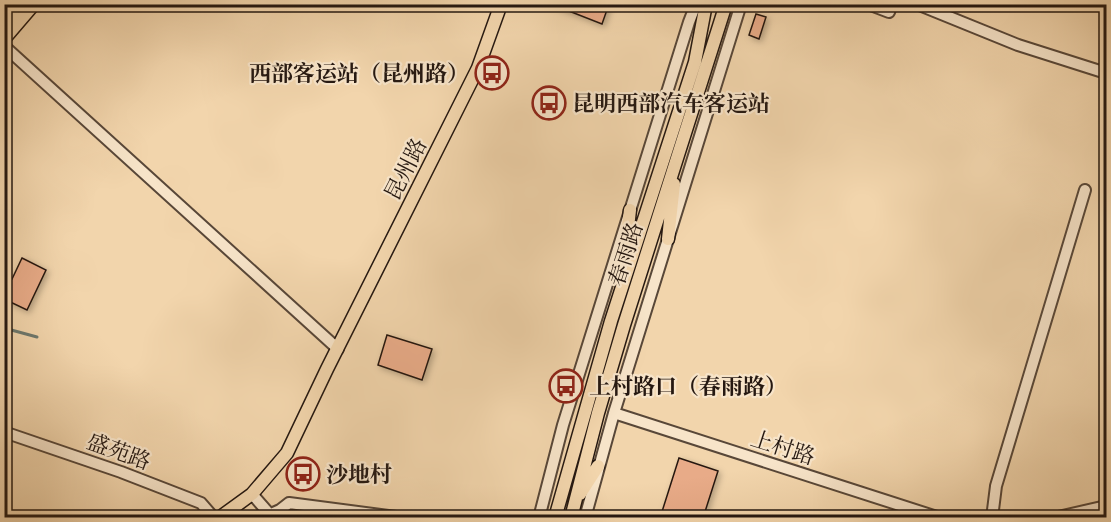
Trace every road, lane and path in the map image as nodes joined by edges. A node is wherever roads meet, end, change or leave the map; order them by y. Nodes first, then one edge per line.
1 (18, 4) edge
2 (34, 4) edge
3 (501, 4) edge
4 (696, 4) edge
5 (706, 4) edge
6 (726, 4) edge
7 (741, 4) edge
8 (868, 4) edge
9 (892, 4) edge
10 (917, 4) edge
11 (4, 21) edge
12 (4, 39) edge
13 (4, 46) edge
14 (1107, 73) edge
15 (678, 151) junction
16 (1085, 190) dead end
17 (630, 210) junction
18 (668, 239) junction
19 (621, 291) junction
20 (338, 349) junction
21 (614, 413) junction
22 (4, 432) edge
23 (598, 466) junction
24 (255, 497) junction
25 (574, 502) junction
26 (1107, 506) edge
27 (272, 516) edge
28 (214, 518) edge
29 (219, 518) edge
30 (234, 518) edge
31 (404, 518) edge
32 (539, 518) edge
33 (555, 518) edge
34 (571, 518) edge
35 (585, 518) edge
36 (940, 518) edge
37 (992, 518) edge
38 (1054, 518) edge

1 - 11 main road
2 - 12 main road
3 - 20 main road, 昆州路
4 - 17 street
5 - 19 main road, 春雨路
6 - 15 main road, 春雨路
7 - 18 street
8 - 9 street
10 - 14 street
13 - 20 street
15 - 18 main road
15 - 25 main road, 春雨路
16 - 37 street
17 - 19 main road
17 - 32 street
18 - 21 street
19 - 33 main road, 春雨路
20 - 24 main road, 昆州路
21 - 23 street
21 - 36 street, 上村路
22 - 28 street, 盛苑路
23 - 25 main road
23 - 35 street
24 - 27 street
24 - 29 main road, 昆州路
24 - 30 main road, 昆州路
25 - 34 main road, 春雨路
26 - 38 street
27 - 31 street

